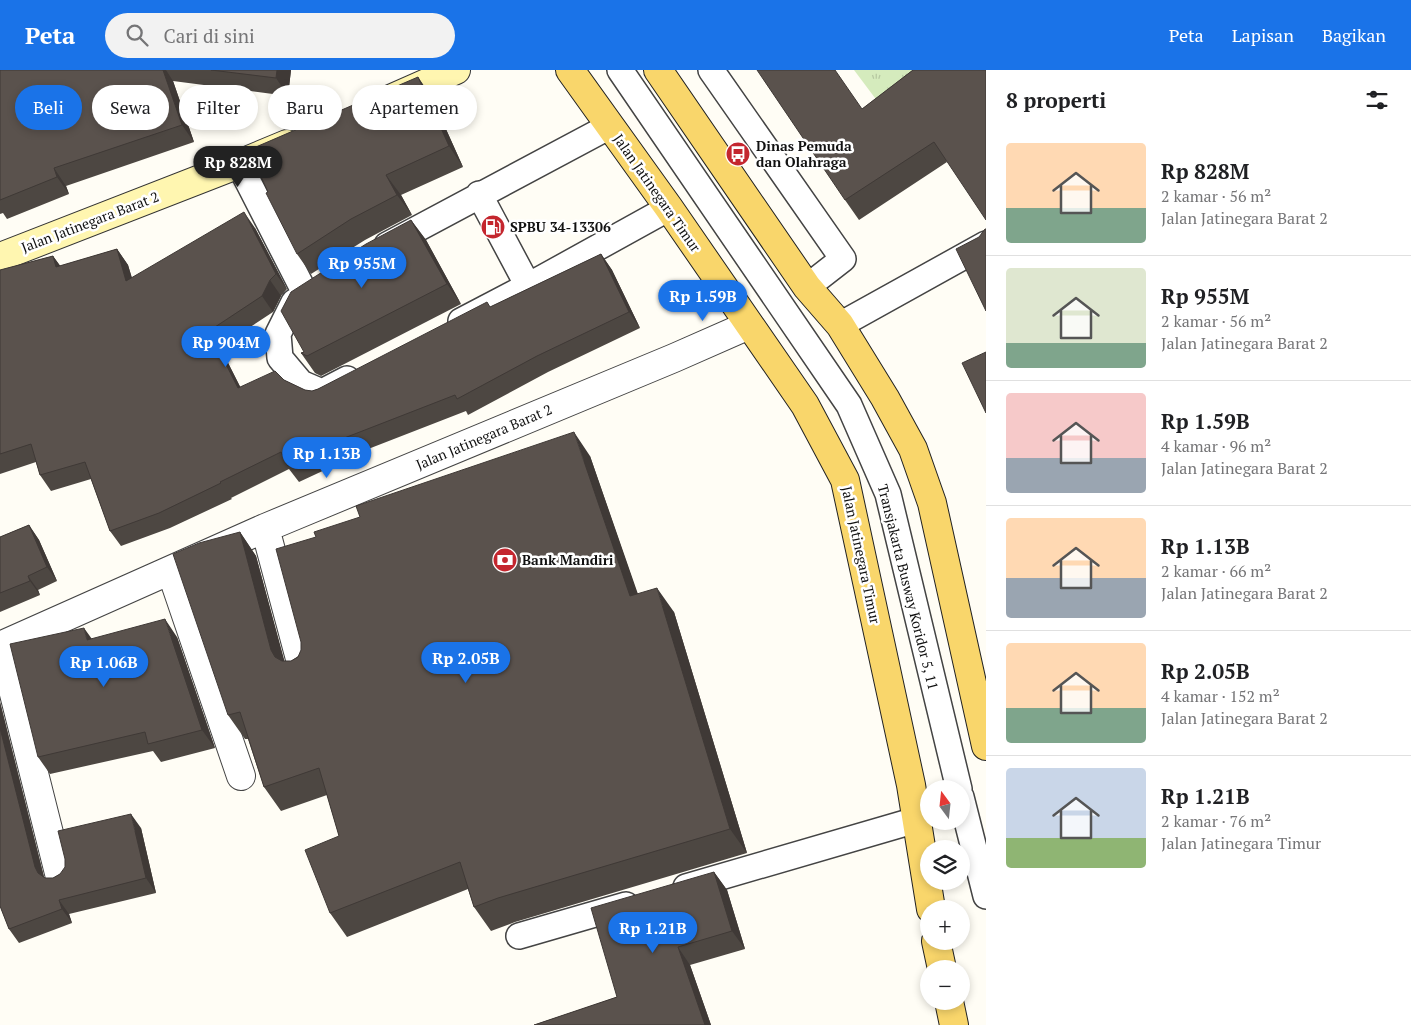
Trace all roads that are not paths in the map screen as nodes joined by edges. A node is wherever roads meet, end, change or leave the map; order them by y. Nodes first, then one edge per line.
1 (456, 70) edge
2 (570, 70) edge
3 (620, 70) edge
4 (658, 70) edge
5 (711, 70) edge
6 (421, 85) edge
7 (610, 126) junction
8 (312, 133) edge
9 (240, 164) junction
10 (480, 194) junction
11 (669, 208) junction
12 (986, 244) edge
13 (0, 257) edge
14 (364, 258) edge
15 (528, 286) junction
16 (807, 287) junction
17 (748, 325) junction
18 (840, 325) junction
19 (441, 331) edge
20 (371, 367) edge
21 (265, 528) junction
22 (171, 571) junction
23 (1, 646) edge
24 (302, 670) edge
25 (986, 746) edge
26 (241, 776) dead end
27 (957, 780) edge
28 (916, 820) junction
29 (969, 830) edge
30 (60, 877) edge
31 (986, 896) edge
32 (929, 900) edge
33 (519, 936) dead end
34 (951, 1010) edge
35 (954, 1025) edge

1 - 6 street
2 - 7 main road, Jalan Jatinegara Timur
3 - 27 lane, Transjakarta Busway Koridor 5, 11
4 - 16 main road
5 - 16 lane
7 - 10 lane
7 - 11 main road, Jalan Jatinegara Timur
8 - 9 street, Jalan Jatinegara Barat 2
9 - 13 street, Jalan Jatinegara Barat 2
9 - 20 lane
10 - 14 lane
10 - 15 lane
11 - 15 lane
11 - 17 main road, Jalan Jatinegara Timur
12 - 18 lane
15 - 19 lane
16 - 18 main road
17 - 21 street, Jalan Jatinegara Barat 2
17 - 28 main road, Jalan Jatinegara Timur
18 - 25 main road
21 - 22 street, Jalan Jatinegara Barat 2
21 - 24 street
22 - 23 street, Jalan Jatinegara Barat 2
22 - 26 street
23 - 30 street
28 - 32 main road, Jalan Jatinegara Timur
28 - 33 lane
29 - 31 lane
34 - 35 main road

